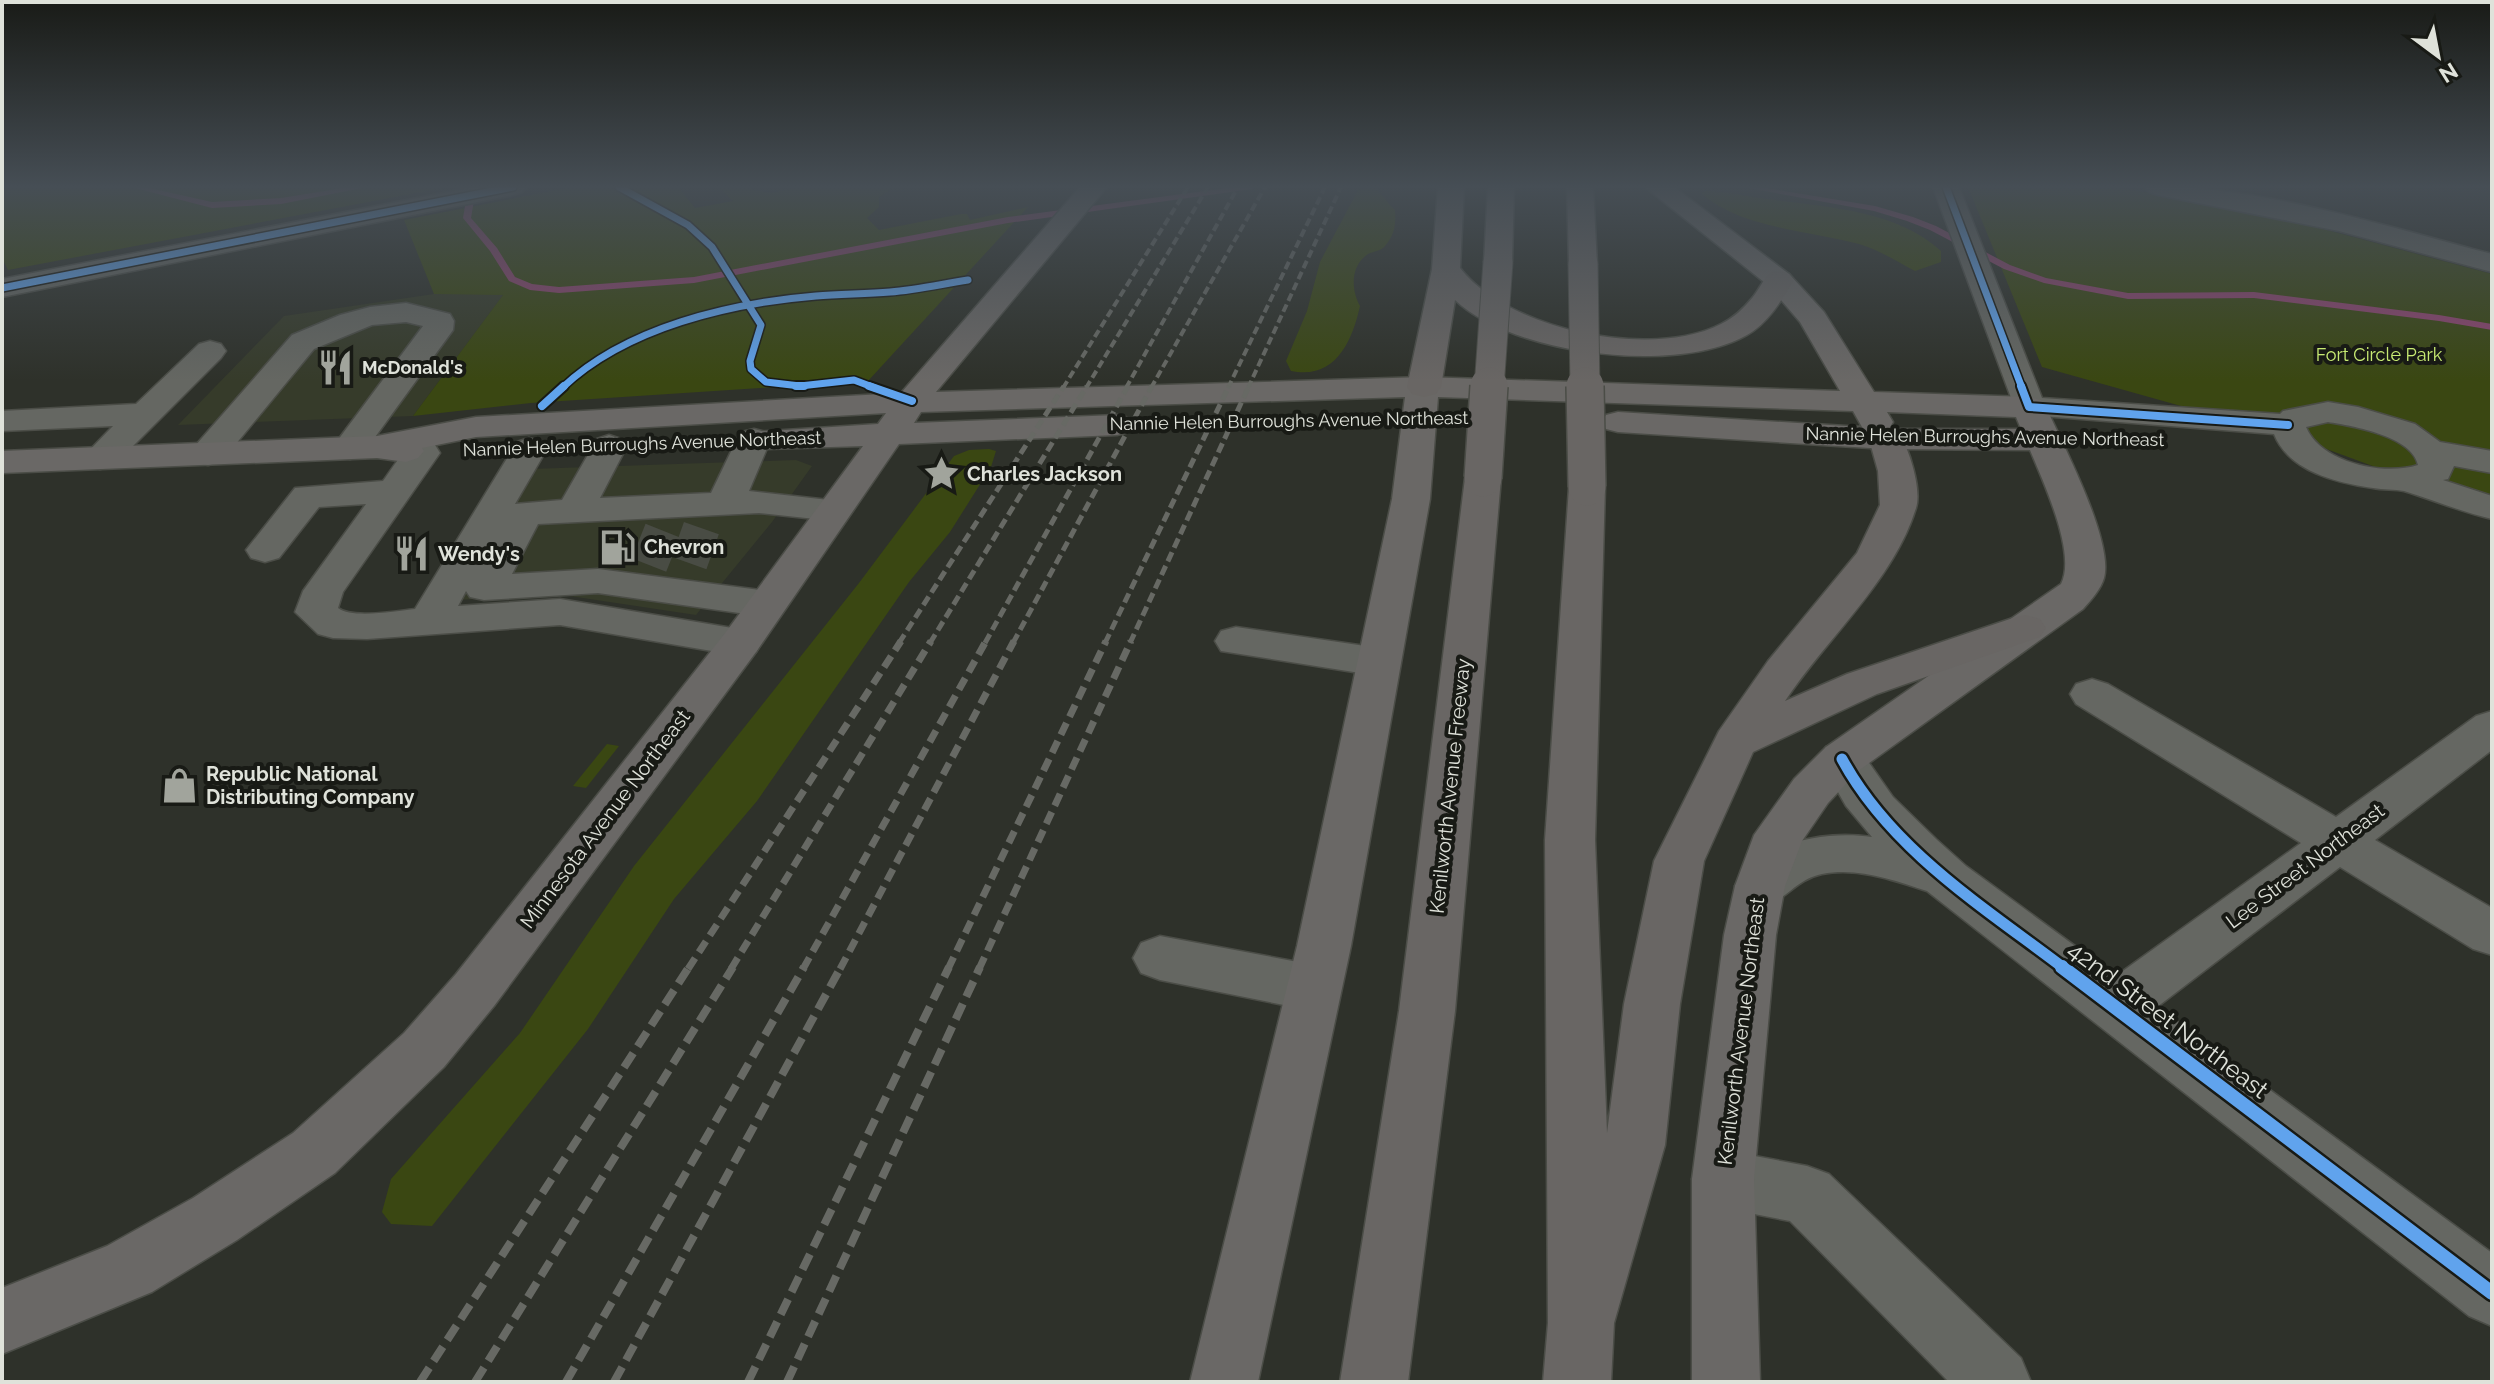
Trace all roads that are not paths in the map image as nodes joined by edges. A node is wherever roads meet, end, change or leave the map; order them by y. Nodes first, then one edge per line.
1 (185, 252) edge
2 (1038, 252) edge
3 (1447, 252) edge
4 (1498, 252) edge
5 (1582, 252) edge
6 (1742, 252) edge
7 (1971, 252) edge
8 (2450, 252) edge
9 (2492, 263) edge
10 (1446, 269) junction
11 (1779, 280) junction
12 (2, 288) edge
13 (210, 351) dead end
14 (1421, 400) junction
15 (912, 401) junction
16 (1863, 402) junction
17 (143, 414) junction
18 (2, 421) edge
19 (2036, 424) junction
20 (887, 434) junction
21 (2293, 436) junction
22 (754, 439) junction
23 (1886, 439) junction
24 (609, 446) junction
25 (363, 447) junction
26 (529, 449) junction
27 (422, 453) junction
28 (208, 454) junction
29 (100, 458) junction
30 (2, 462) edge
31 (2492, 462) edge
32 (2425, 464) junction
33 (2492, 489) edge
34 (394, 492) junction
35 (2492, 508) edge
36 (575, 510) junction
37 (834, 510) junction
38 (695, 513) junction
39 (265, 550) dead end
40 (428, 622) junction
41 (754, 623) junction
42 (2025, 628) junction
43 (1236, 641) dead end
44 (1379, 662) junction
45 (2092, 694) dead end
46 (2492, 727) edge
47 (1735, 742) junction
48 (1842, 759) junction
49 (2339, 840) junction
50 (1948, 880) junction
51 (1760, 886) junction
52 (2492, 934) edge
53 (1160, 958) dead end
54 (1314, 988) junction
55 (2117, 1006) junction
56 (1723, 1179) junction
57 (2492, 1293) edge
58 (2, 1321) edge
59 (1579, 1353) edge
60 (1224, 1382) edge
61 (1374, 1382) edge
62 (1726, 1382) edge
63 (1997, 1382) edge

1 - 12 street
2 - 15 main road, Minnesota Avenue Northeast
3 - 10 highway
4 - 61 highway, Kenilworth Avenue Freeway, bridge
5 - 59 highway, bridge
6 - 11 main road
7 - 19 street
8 - 9 street
10 - 11 highway
10 - 14 highway
11 - 16 main road
13 - 17 street
14 - 15 main road, Nannie Helen Burroughs Avenue Northeast
14 - 16 main road, Nannie Helen Burroughs Avenue Northeast
14 - 20 main road, Nannie Helen Burroughs Avenue Northeast
14 - 23 main road, Nannie Helen Burroughs Avenue Northeast
14 - 44 main road
15 - 20 main road, Minnesota Avenue Northeast
15 - 25 main road, Nannie Helen Burroughs Avenue Northeast
16 - 19 main road, Nannie Helen Burroughs Avenue Northeast
16 - 23 main road
17 - 18 street
17 - 29 street
19 - 21 street, Nannie Helen Burroughs Avenue Northeast
19 - 23 main road, Nannie Helen Burroughs Avenue Northeast
19 - 42 main road, Kenilworth Avenue Northeast
20 - 22 main road, Nannie Helen Burroughs Avenue Northeast
20 - 37 main road, Minnesota Avenue Northeast
21 - 32 street
21 - 32 street
22 - 24 main road, Nannie Helen Burroughs Avenue Northeast
22 - 38 street
23 - 47 highway
24 - 26 main road, Nannie Helen Burroughs Avenue Northeast
24 - 36 street
25 - 27 main road, Nannie Helen Burroughs Avenue Northeast
25 - 28 main road, Nannie Helen Burroughs Avenue Northeast
25 - 28 street
26 - 27 main road, Nannie Helen Burroughs Avenue Northeast
26 - 40 street
27 - 34 street
28 - 29 main road, Nannie Helen Burroughs Avenue Northeast
29 - 30 main road, Nannie Helen Burroughs Avenue Northeast
31 - 32 street
32 - 33 street
32 - 35 street
34 - 39 street
34 - 40 street
36 - 38 street
36 - 41 street
37 - 38 street
37 - 41 main road, Minnesota Avenue Northeast
40 - 41 street
41 - 58 main road, Minnesota Avenue Northeast
42 - 47 highway
42 - 48 main road, Kenilworth Avenue Northeast
43 - 44 street
44 - 54 main road
45 - 49 street
46 - 49 street, Lee Street Northeast
47 - 59 highway
48 - 50 street, 42nd Street Northeast
48 - 51 main road, Kenilworth Avenue Northeast
49 - 52 street
49 - 55 street, Lee Street Northeast
50 - 51 street
50 - 55 street, 42nd Street Northeast
51 - 56 main road, Kenilworth Avenue Northeast
53 - 54 street
54 - 60 main road
55 - 57 street, 42nd Street Northeast
56 - 62 main road, Kenilworth Avenue Northeast
56 - 63 street

